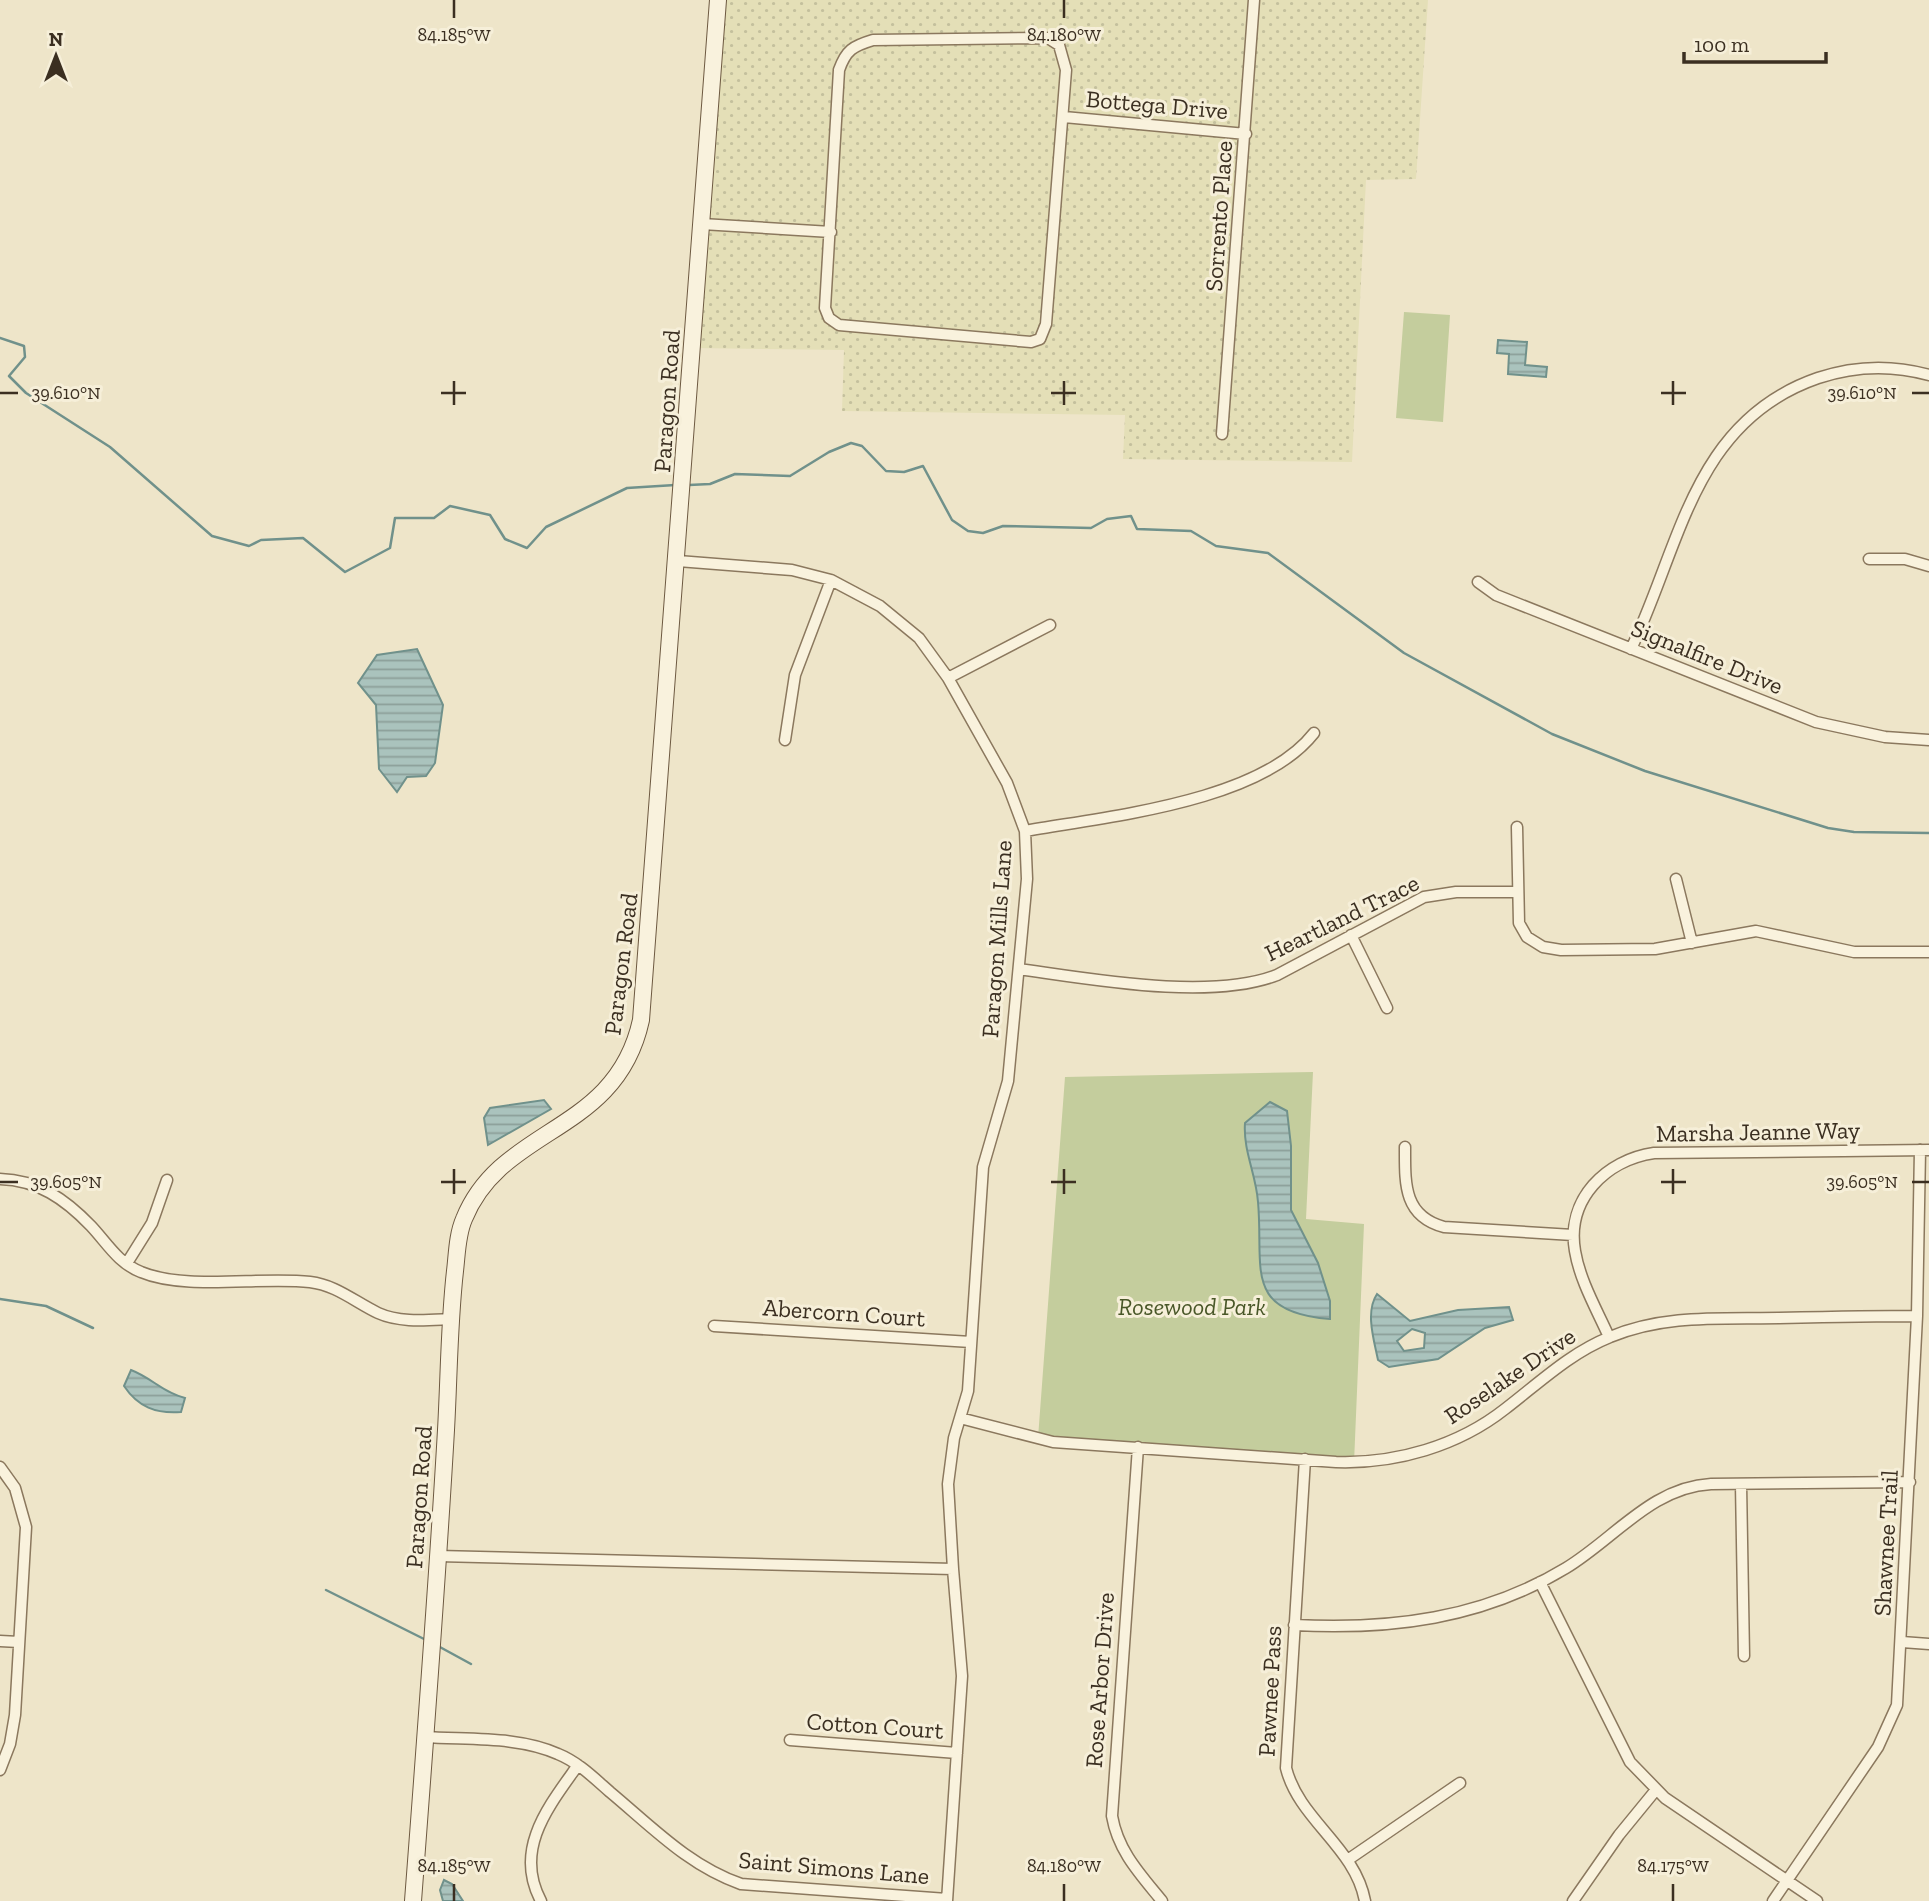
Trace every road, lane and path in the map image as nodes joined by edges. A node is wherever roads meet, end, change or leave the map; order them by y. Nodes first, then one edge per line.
1 (718, 0) edge
2 (1254, 0) edge
3 (1064, 117) junction
4 (1246, 134) junction
5 (702, 224) junction
6 (831, 232) junction
7 (1929, 375) edge
8 (1222, 434) dead end
9 (1869, 559) dead end
10 (678, 561) junction
11 (1929, 566) edge
12 (831, 580) junction
13 (1478, 582) dead end
14 (1050, 625) dead end
15 (1630, 649) junction
16 (948, 678) junction
17 (1314, 733) dead end
18 (785, 740) dead end
19 (1929, 740) edge
20 (1517, 827) dead end
21 (1025, 831) junction
22 (1676, 879) dead end
23 (1517, 892) junction
24 (1351, 934) junction
25 (1692, 943) junction
26 (1929, 952) edge
27 (1019, 969) junction
28 (1387, 1008) dead end
29 (1405, 1147) dead end
30 (1925, 1150) edge
31 (0, 1179) edge
32 (167, 1180) dead end
33 (1573, 1235) junction
34 (127, 1263) junction
35 (1917, 1316) junction
36 (451, 1319) junction
37 (714, 1326) dead end
38 (1609, 1337) junction
39 (971, 1342) junction
40 (960, 1418) junction
41 (1138, 1447) junction
42 (1306, 1459) junction
43 (0, 1467) edge
44 (1910, 1482) junction
45 (1741, 1484) junction
46 (438, 1556) junction
47 (953, 1569) junction
48 (1540, 1582) junction
49 (1294, 1625) junction
50 (0, 1641) edge
51 (19, 1642) junction
52 (1902, 1642) junction
53 (1929, 1644) edge
54 (1744, 1656) dead end
55 (425, 1737) junction
56 (790, 1740) dead end
57 (957, 1754) junction
58 (578, 1765) junction
59 (0, 1770) edge
60 (1460, 1783) dead end
61 (1655, 1791) junction
62 (1349, 1859) junction
63 (1787, 1880) junction
64 (797, 1895) edge
65 (947, 1900) edge
66 (413, 1901) edge
67 (541, 1901) edge
68 (1162, 1901) edge
69 (1365, 1901) edge
70 (1573, 1901) edge
71 (1773, 1901) edge
72 (1817, 1901) edge

1 - 5 street, Paragon Road
2 - 4 street, Sorrento Place
3 - 4 street, Bottega Drive
3 - 6 street
3 - 6 street
4 - 8 street, Sorrento Place
5 - 6 street
5 - 10 street, Paragon Road
7 - 15 street
9 - 11 street
10 - 12 street, Paragon Mills Lane
10 - 36 street, Paragon Road
12 - 16 street, Paragon Mills Lane
12 - 18 street
13 - 15 street, Signalfire Drive
14 - 16 street
15 - 19 street, Signalfire Drive
16 - 21 street, Paragon Mills Lane
17 - 21 street
20 - 23 street
21 - 27 street, Paragon Mills Lane
22 - 25 street
23 - 24 street, Heartland Trace
23 - 25 street
24 - 27 street, Heartland Trace
24 - 28 street
25 - 26 street
27 - 39 street, Paragon Mills Lane
29 - 33 street
30 - 33 street, Marsha Jeanne Way
30 - 35 street, Shawnee Trail
31 - 34 street
32 - 34 street
33 - 38 street, Marsha Jeanne Way
34 - 36 street
35 - 38 street, Roselake Drive
35 - 44 street, Shawnee Trail
36 - 46 street, Paragon Road
37 - 39 street, Abercorn Court
38 - 42 street, Roselake Drive
39 - 40 street, Paragon Mills Lane
40 - 41 street, Roselake Drive
40 - 47 street, Paragon Mills Lane
41 - 42 street, Roselake Drive
41 - 68 street, Rose Arbor Drive
42 - 49 street, Pawnee Pass
43 - 51 street
44 - 45 street
44 - 52 street, Shawnee Trail
45 - 48 street
45 - 54 street
46 - 47 street
46 - 55 street, Paragon Road
47 - 57 street, Paragon Mills Lane
48 - 49 street
48 - 61 street
49 - 62 street, Pawnee Pass
50 - 51 street
51 - 59 street
52 - 53 street
52 - 63 street, Shawnee Trail
55 - 58 street, Saint Simons Lane
55 - 66 street, Paragon Road
56 - 57 street, Cotton Court
57 - 65 street, Paragon Mills Lane
58 - 64 street, Saint Simons Lane
58 - 67 street
60 - 62 street
61 - 63 street
61 - 70 street
62 - 69 street, Pawnee Pass
63 - 71 street, Shawnee Trail
63 - 72 street
64 - 65 street, Saint Simons Lane

